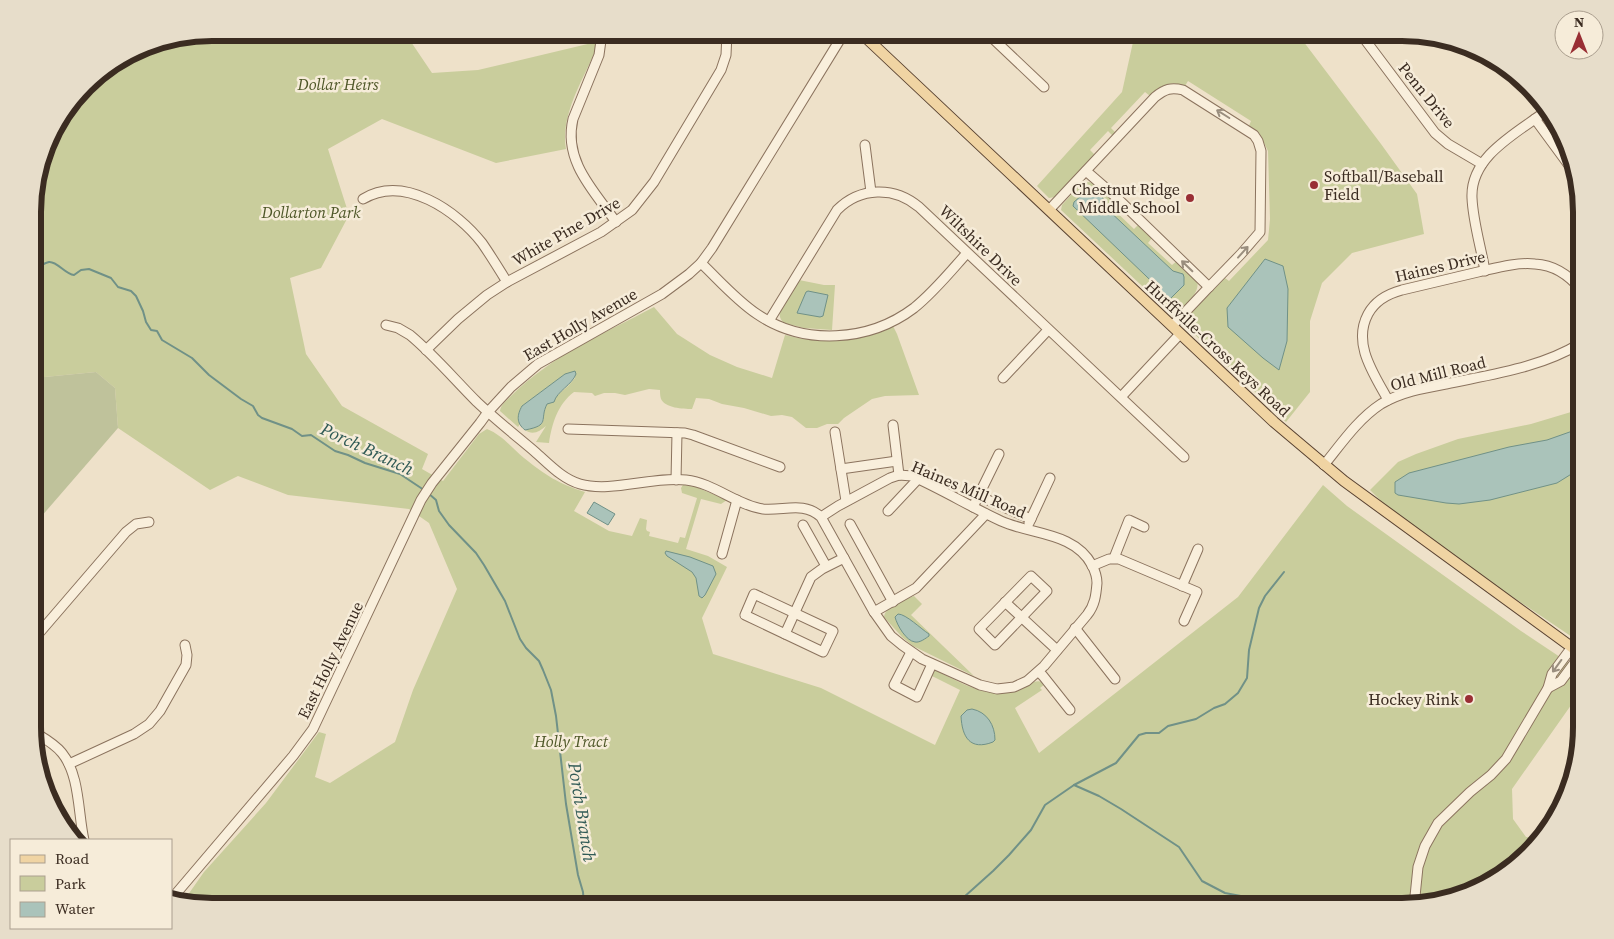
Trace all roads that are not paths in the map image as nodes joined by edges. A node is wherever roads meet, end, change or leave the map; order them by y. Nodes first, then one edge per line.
1 (838, 41) edge
2 (871, 41) edge
3 (997, 41) edge
4 (1367, 41) edge
5 (601, 42) edge
6 (727, 42) edge
7 (1044, 87) dead end
8 (1541, 114) edge
9 (1535, 119) junction
10 (865, 144) dead end
11 (1564, 159) edge
12 (1482, 164) junction
13 (1086, 171) junction
14 (871, 192) junction
15 (363, 199) dead end
16 (1049, 210) junction
17 (616, 222) junction
18 (967, 253) junction
19 (701, 263) junction
20 (1486, 271) junction
21 (1572, 281) edge
22 (507, 282) junction
23 (1209, 287) junction
24 (769, 321) junction
25 (386, 325) dead end
26 (1172, 326) junction
27 (1048, 330) junction
28 (1180, 334) junction
29 (1572, 348) edge
30 (426, 350) junction
31 (1003, 378) dead end
32 (1120, 397) junction
33 (1388, 400) junction
34 (488, 412) junction
35 (893, 425) dead end
36 (568, 429) dead end
37 (835, 432) dead end
38 (677, 433) junction
39 (999, 454) dead end
40 (1184, 457) dead end
41 (897, 461) junction
42 (1324, 465) junction
43 (780, 467) dead end
44 (841, 469) junction
45 (899, 475) junction
46 (1050, 478) dead end
47 (918, 479) junction
48 (676, 480) junction
49 (979, 496) junction
50 (737, 500) junction
51 (846, 501) junction
52 (973, 507) junction
53 (888, 511) dead end
54 (986, 514) junction
55 (821, 517) junction
56 (1031, 519) junction
57 (149, 522) dead end
58 (850, 524) dead end
59 (803, 525) dead end
60 (1144, 527) dead end
61 (1027, 530) junction
62 (1198, 549) dead end
63 (722, 554) dead end
64 (844, 558) junction
65 (1114, 558) junction
66 (826, 566) junction
67 (1092, 566) junction
68 (1182, 586) junction
69 (894, 602) junction
70 (1005, 602) junction
71 (874, 612) junction
72 (795, 613) junction
73 (1022, 618) junction
74 (1184, 621) dead end
75 (1076, 628) junction
76 (41, 631) edge
77 (785, 634) junction
78 (185, 646) dead end
79 (1572, 647) joint
80 (1057, 650) junction
81 (911, 652) junction
82 (932, 664) junction
83 (1572, 666) edge
84 (1038, 672) junction
85 (1115, 679) dead end
86 (1548, 688) junction
87 (1070, 710) dead end
88 (42, 738) edge
89 (69, 764) junction
90 (84, 839) edge
91 (176, 893) edge
92 (1415, 897) edge

1 - 19 street, East Holly Avenue
2 - 16 main road, Hurffville-Cross Keys Road
3 - 7 street
4 - 12 street, Penn Drive
5 - 17 street
6 - 17 street, White Pine Drive
8 - 9 street
9 - 11 street
9 - 12 street
10 - 14 street
12 - 20 street
13 - 16 street
23 -> 13 street
23 -> 13 street
14 - 18 street, Wiltshire Drive
14 - 24 street, Wiltshire Drive
15 - 22 street
16 - 26 main road, Hurffville-Cross Keys Road
17 - 22 street, White Pine Drive
18 - 24 street
18 - 27 street, Wiltshire Drive
19 - 24 street
19 - 34 street, East Holly Avenue
20 - 21 street, Haines Drive
20 - 33 street, Haines Drive
22 - 30 street, White Pine Drive
23 - 26 street
25 - 30 street
26 - 28 main road, Hurffville-Cross Keys Road
27 - 31 street
27 - 32 street, Wiltshire Drive
28 - 32 street
28 - 42 main road, Hurffville-Cross Keys Road
29 - 33 street, Old Mill Road
30 - 34 street
32 - 40 street, Wiltshire Drive
33 - 42 street, Old Mill Road
34 - 48 street
34 - 91 street, East Holly Avenue
35 - 41 street
36 - 38 street
37 - 44 street
38 - 43 street
38 - 48 street
39 - 49 street
41 - 44 street
41 - 45 street
42 - 79 main road, Hurffville-Cross Keys Road
44 - 51 street
45 - 47 street, Haines Mill Road
45 - 51 street, Haines Mill Road
46 - 56 street
47 - 52 street, Haines Mill Road
47 - 53 street
48 - 50 street
49 - 52 street
49 - 56 street
50 - 55 street
50 - 63 street
51 - 55 street, Haines Mill Road
52 - 54 street, Haines Mill Road
54 - 61 street, Haines Mill Road
54 - 69 street
55 - 64 street
56 - 61 street
57 - 76 street
58 - 69 street
59 - 66 street
60 - 65 street
61 - 67 street, Haines Mill Road
62 - 68 street
64 - 66 street
64 - 71 street
65 - 67 street
65 - 68 street
66 - 72 street
67 - 75 street
68 - 74 street
69 - 71 street
70 - 73 street
70 - 73 street
70 - 73 street
71 - 81 street
72 - 77 street
72 - 77 street
72 - 77 street
73 - 80 street
75 - 80 street
75 - 85 street
78 - 89 street
79 -> 86 street
80 - 84 street
81 - 82 street
81 - 82 street
82 - 84 street
83 - 86 street
84 - 87 street
86 - 92 street
88 - 89 street
89 - 90 street

